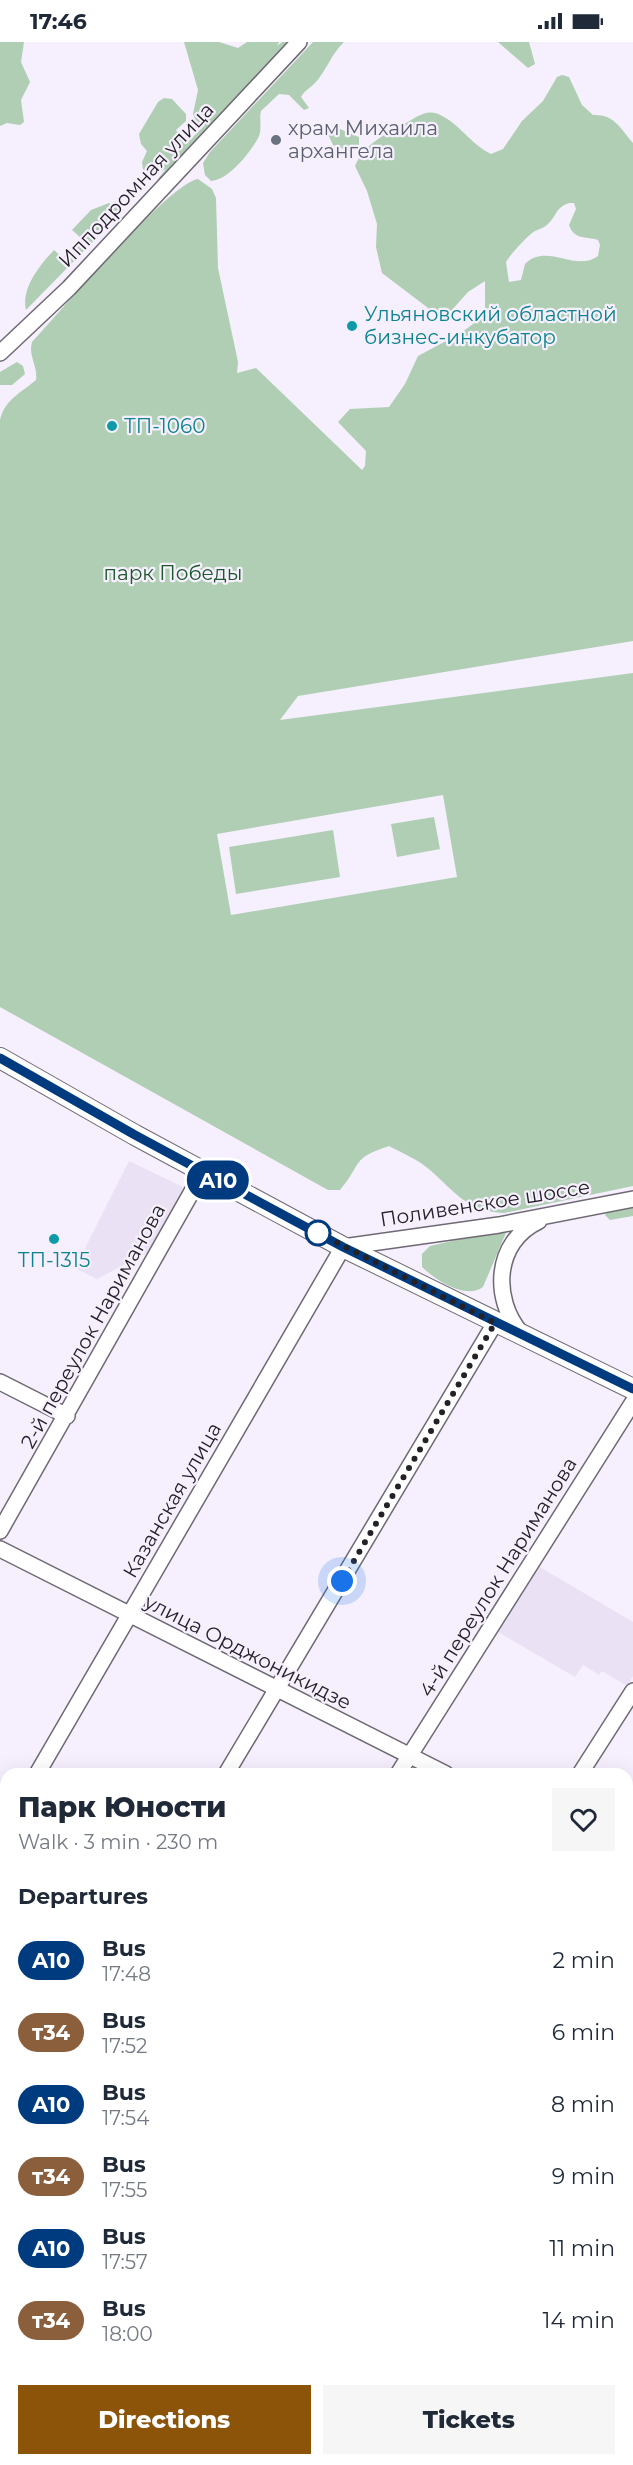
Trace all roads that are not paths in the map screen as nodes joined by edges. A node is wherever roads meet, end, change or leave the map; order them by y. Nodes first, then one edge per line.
1 (299, 42) edge
2 (0, 353) edge
3 (0, 1058) edge
4 (203, 1172) junction
5 (633, 1199) edge
6 (550, 1216) junction
7 (343, 1247) junction
8 (495, 1323) junction
9 (524, 1336) junction
10 (0, 1382) edge
11 (633, 1389) edge
12 (633, 1402) edge
13 (67, 1416) junction
14 (0, 1531) edge
15 (0, 1549) edge
16 (129, 1616) junction
17 (276, 1689) junction
18 (633, 1691) edge
19 (410, 1756) junction
20 (40, 1768) edge
21 (230, 1768) edge
22 (402, 1768) edge
23 (434, 1768) edge
24 (583, 1768) edge

1 - 2 street, Ипподромная улица
3 - 4 main road
4 - 7 main road
4 - 13 street, 2-й переулок Нариманова
5 - 6 street, Поливенское шоссе
6 - 7 street, Поливенское шоссе
6 - 9 street
7 - 8 main road
7 - 16 street, Казанская улица
8 - 9 main road
8 - 17 street
9 - 11 main road
10 - 13 street
12 - 19 street, 4-й переулок Нариманова
13 - 14 street, 2-й переулок Нариманова
15 - 16 street, улица Орджоникидзе
16 - 17 street, улица Орджоникидзе
16 - 20 street, Казанская улица
17 - 19 street, улица Орджоникидзе
17 - 21 street
18 - 24 street
19 - 22 street, 4-й переулок Нариманова
19 - 23 street, улица Орджоникидзе

